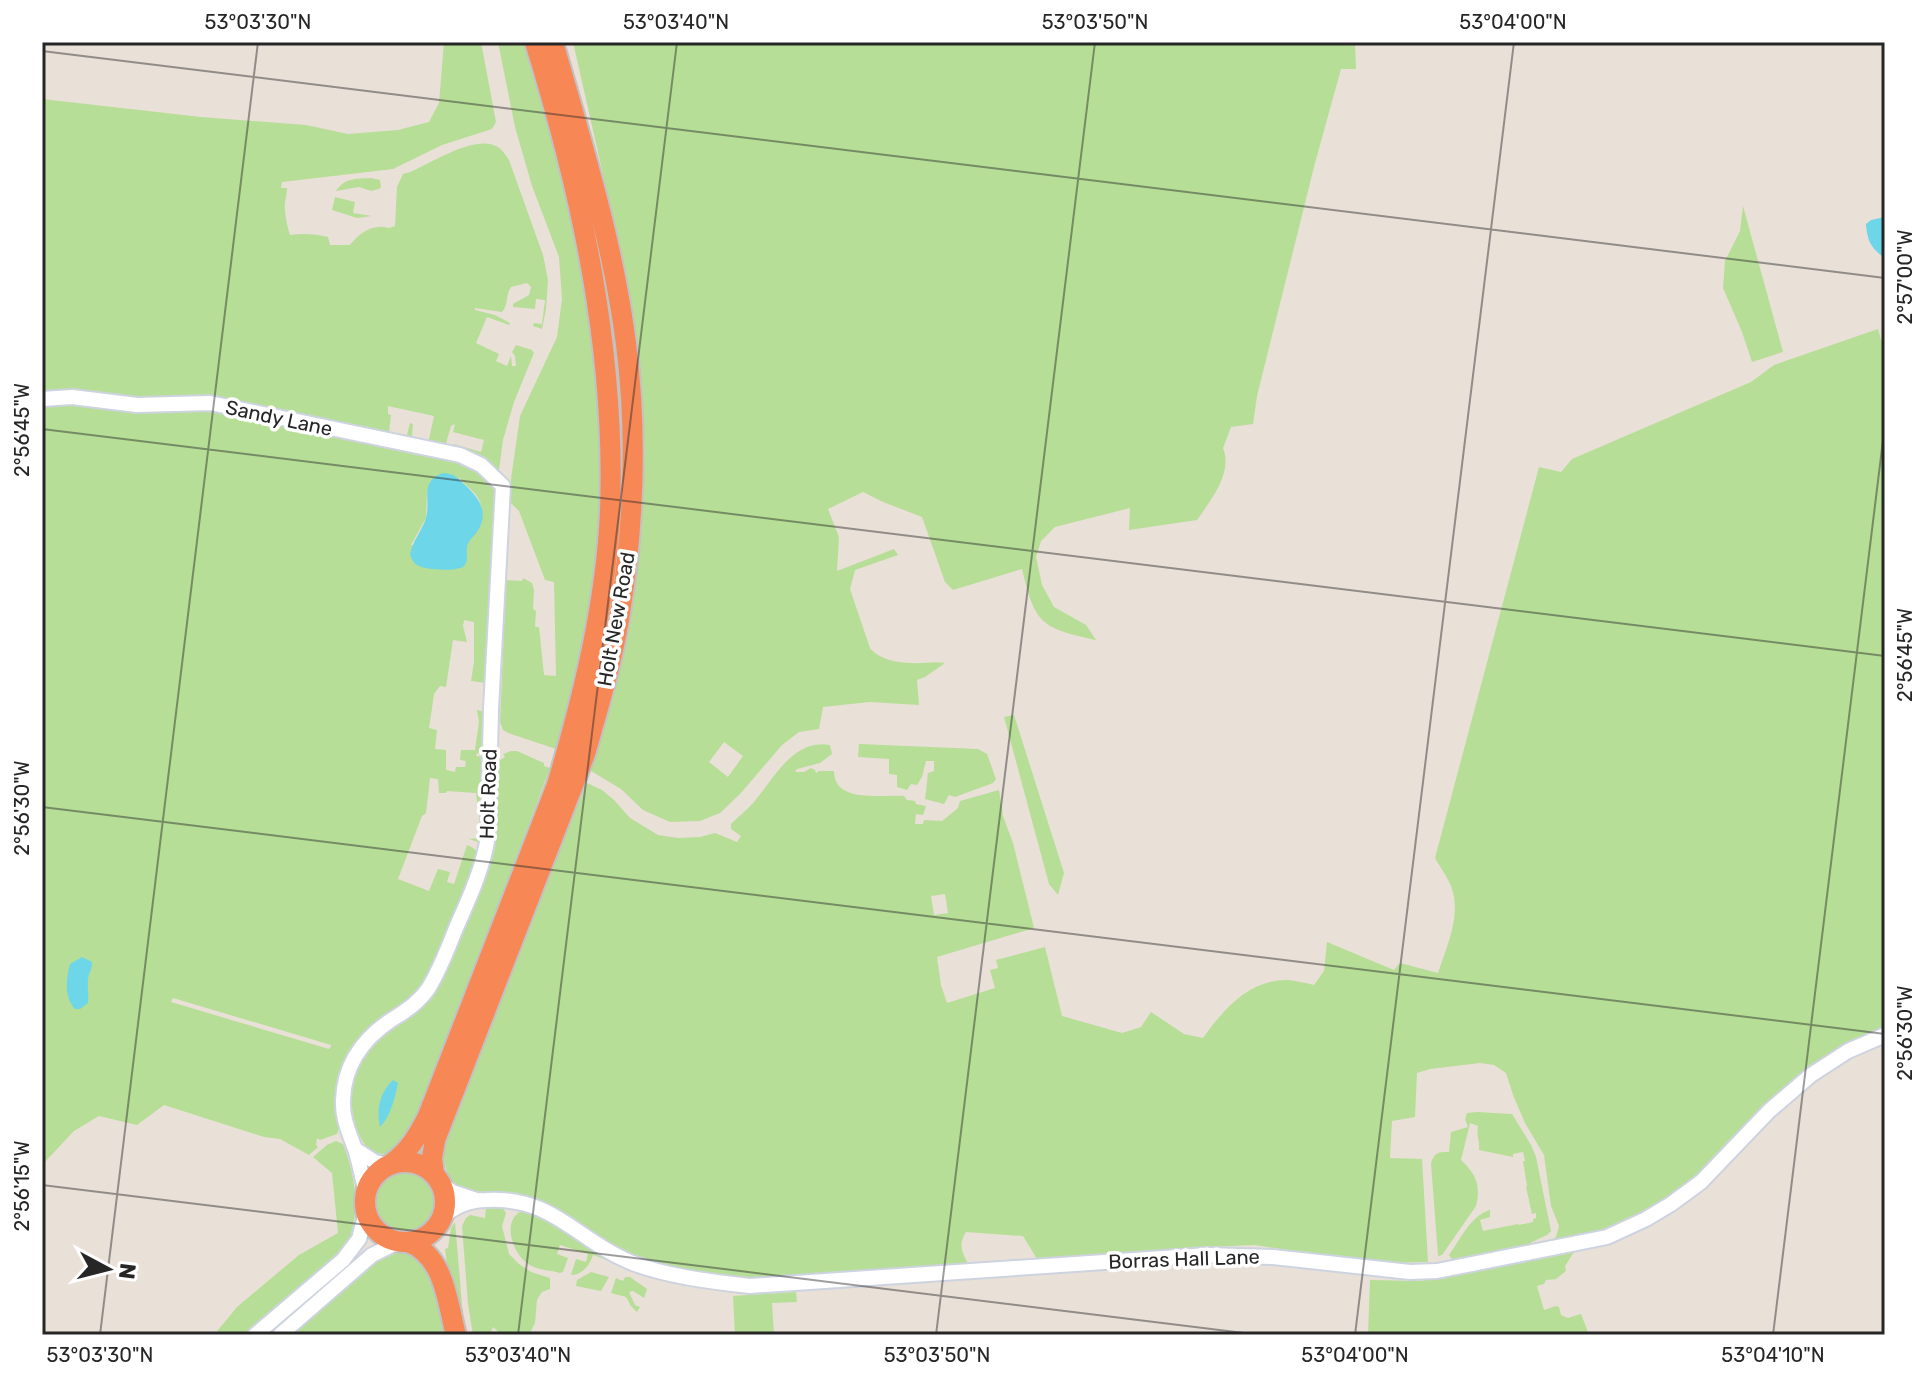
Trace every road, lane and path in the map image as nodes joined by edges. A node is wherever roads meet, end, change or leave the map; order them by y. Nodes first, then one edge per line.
1 (535, 42) edge
2 (553, 42) edge
3 (42, 399) edge
4 (503, 486) joint
5 (1885, 1035) edge
6 (355, 1149) junction
7 (390, 1165) junction
8 (438, 1179) junction
9 (477, 1200) junction
10 (366, 1203) junction
11 (442, 1218) junction
12 (406, 1242) junction
13 (441, 1278) junction
14 (255, 1335) edge
15 (280, 1335) edge
16 (456, 1335) edge

1 - 7 highway, Holt New Road
2 - 8 highway, Holt New Road
3 - 4 street, Sandy Lane
4 - 6 street, Holt Road
5 - 9 street, Borras Hall Lane
6 - 7 street
6 - 10 street, Holt Road
7 - 8 highway
7 - 10 highway
8 - 9 street, Borras Hall Lane
8 - 11 highway
9 - 11 street, Borras Hall Lane
10 - 12 highway
10 - 14 street
11 - 12 highway
11 - 13 highway
12 - 13 highway
12 - 15 street
13 - 16 highway

